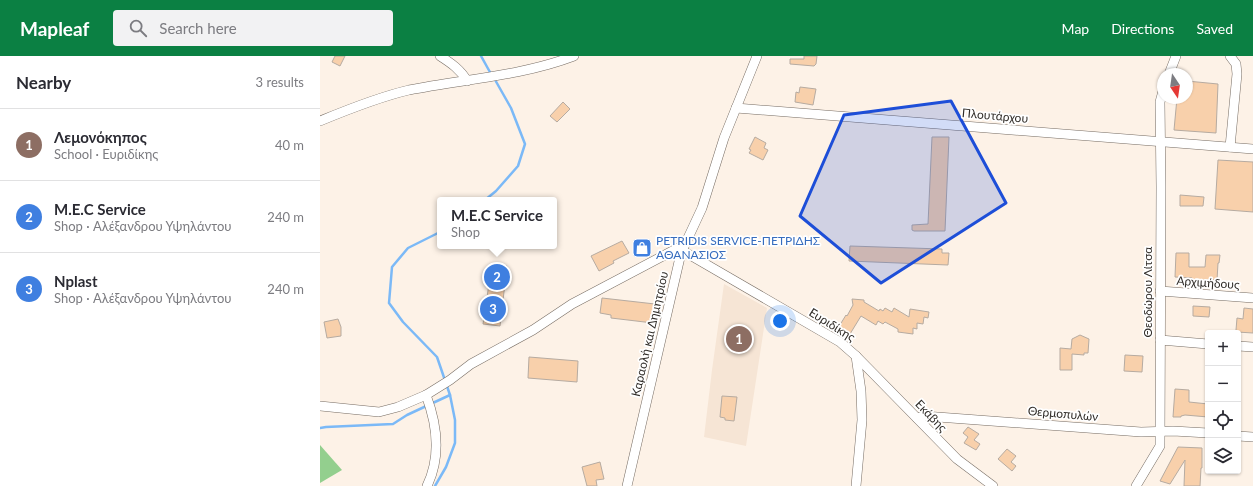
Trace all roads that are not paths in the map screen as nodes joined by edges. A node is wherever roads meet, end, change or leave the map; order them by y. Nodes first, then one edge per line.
1 (440, 56) edge
2 (574, 56) edge
3 (757, 56) edge
4 (1176, 56) edge
5 (1230, 56) edge
6 (556, 59) edge
7 (1171, 68) edge
8 (467, 81) junction
9 (1160, 104) edge
10 (736, 108) junction
11 (320, 121) edge
12 (1161, 142) junction
13 (1230, 147) junction
14 (1253, 149) edge
15 (682, 249) junction
16 (1160, 291) junction
17 (1253, 298) edge
18 (1160, 340) junction
19 (1205, 344) edge
20 (1241, 346) edge
21 (1253, 347) edge
22 (856, 356) junction
23 (426, 395) junction
24 (320, 406) edge
25 (918, 418) junction
26 (1160, 431) junction
27 (1205, 433) edge
28 (1241, 436) edge
29 (1253, 437) edge
30 (427, 486) edge
31 (626, 486) edge
32 (856, 486) edge
33 (994, 486) edge
34 (1136, 486) edge

1 - 8 street
2 - 6 street
3 - 10 street, Καραολή και Δημητρίου
4 - 7 street
5 - 13 street
6 - 8 street
8 - 11 street
9 - 12 street, Θεοδώρου Λίτσα
10 - 12 street, Πλουτάρχου
10 - 15 street, Καραολή και Δημητρίου
12 - 13 street, Πλουτάρχου
12 - 16 street, Θεοδώρου Λίτσα
13 - 14 street, Πλουτάρχου
15 - 22 street, Ευριδίκης
15 - 23 street
15 - 31 street, Καραολή και Δημητρίου
16 - 17 street, Αρχιμήδους
16 - 18 street, Θεοδώρου Λίτσα
18 - 19 street
18 - 26 street, Θεοδώρου Λίτσα
20 - 21 street
22 - 25 street, Εκάβης
22 - 32 street, Ευριδίκης
23 - 24 street
23 - 30 street
25 - 26 street, Θερμοπυλών
25 - 33 street, Εκάβης
26 - 27 street, Θερμοπυλών
26 - 34 street, Θεοδώρου Λίτσα
28 - 29 street

